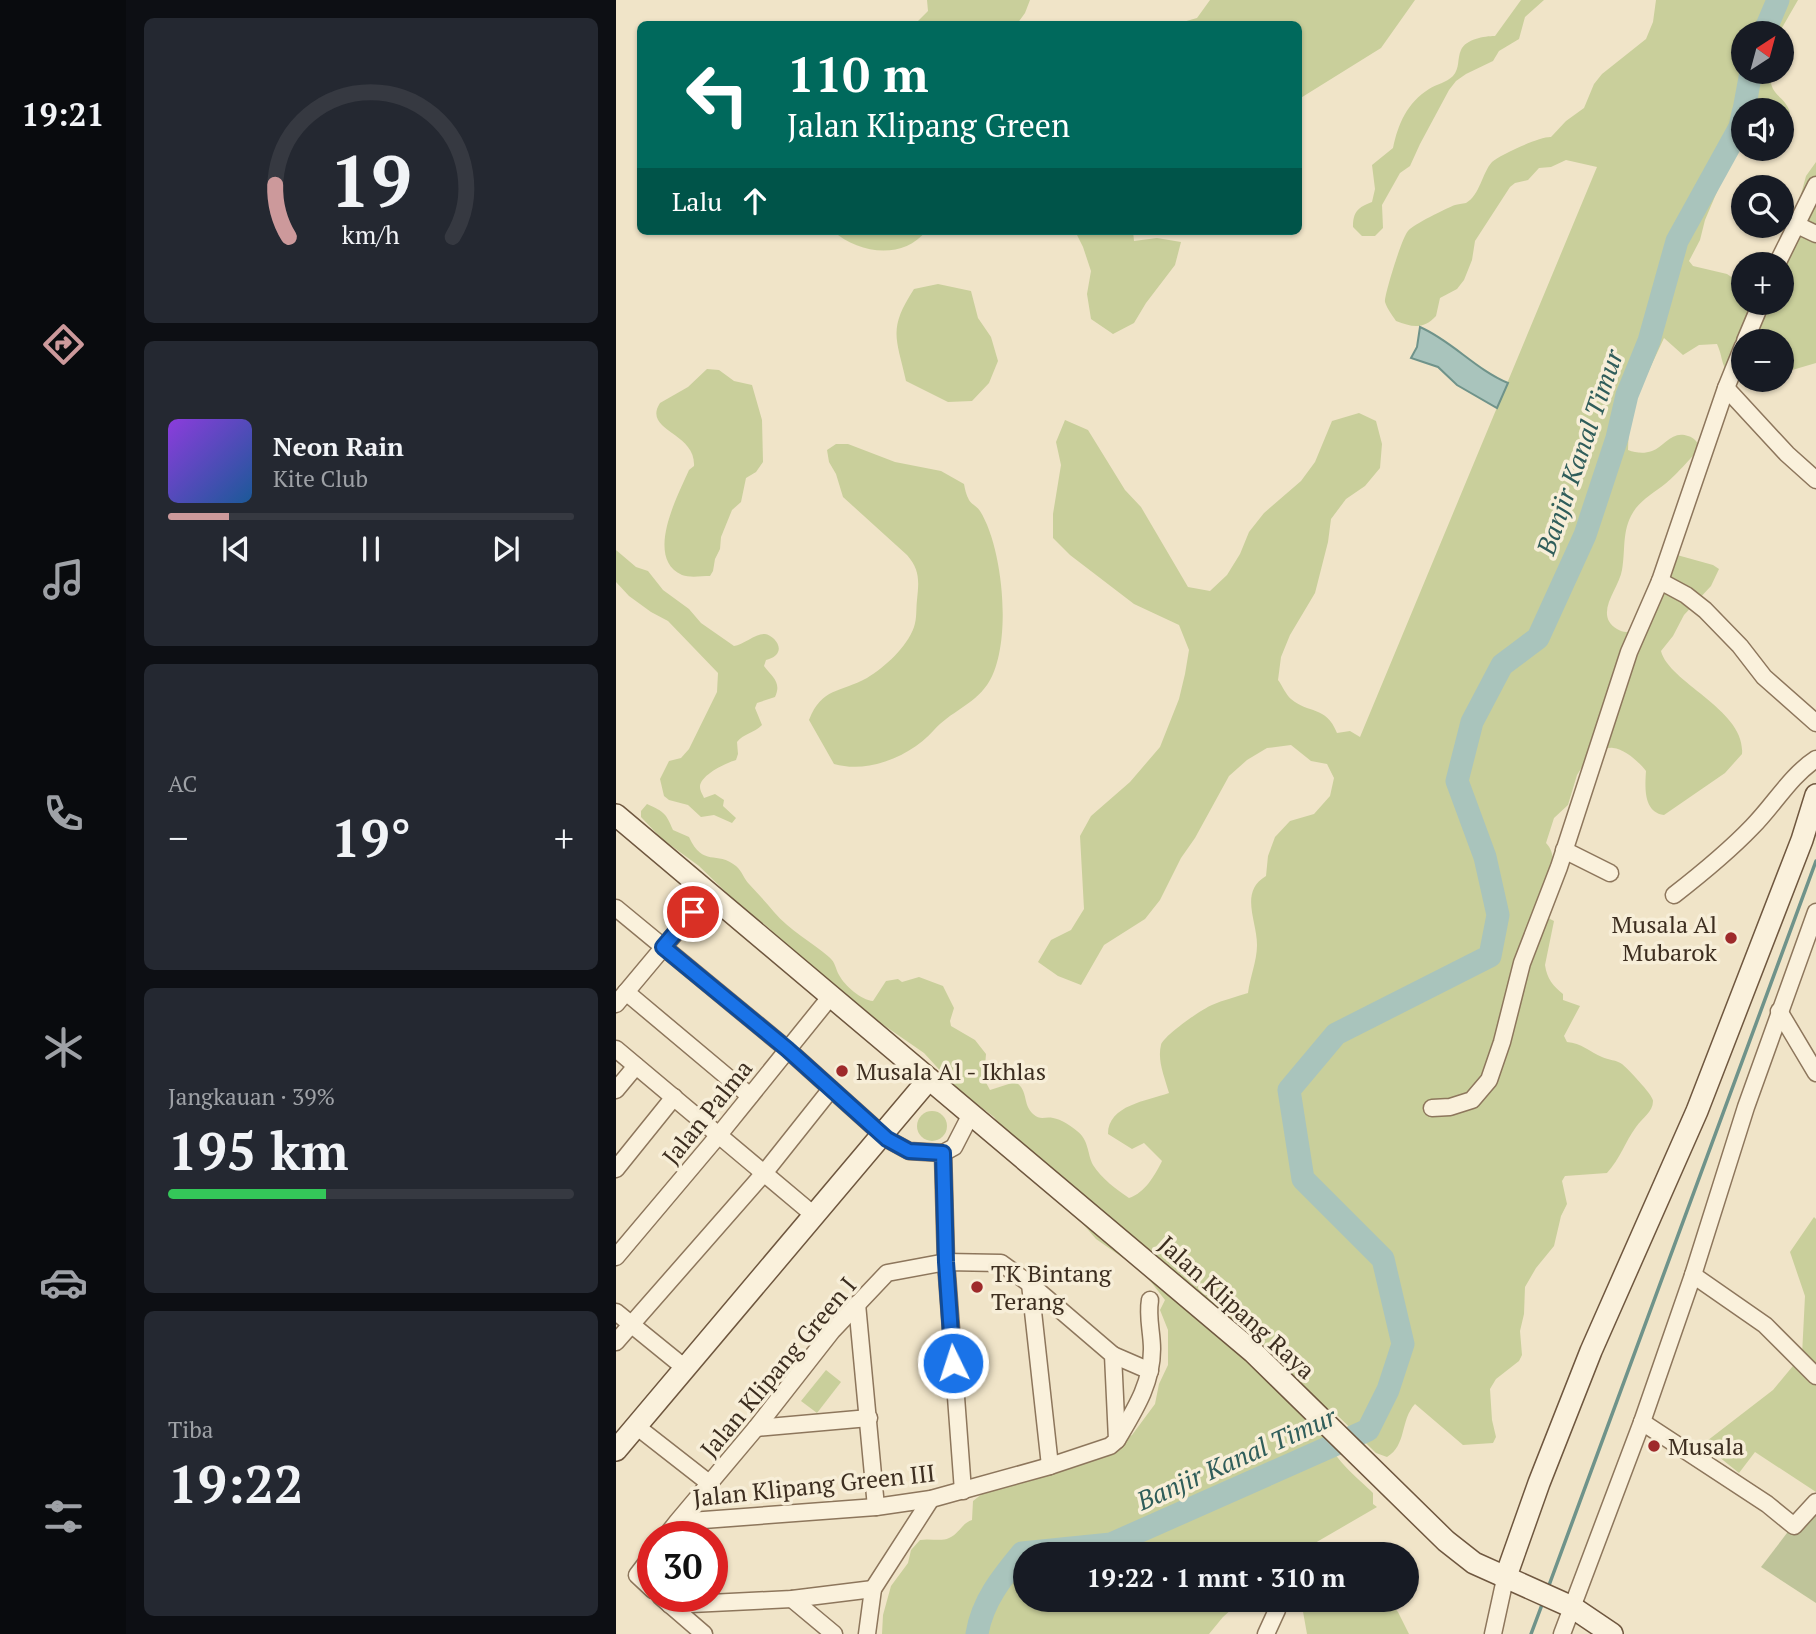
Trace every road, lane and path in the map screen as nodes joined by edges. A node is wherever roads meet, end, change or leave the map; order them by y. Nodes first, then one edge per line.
1 (1816, 185) edge
2 (1797, 225) junction
3 (1816, 234) edge
4 (1783, 252) edge
5 (1731, 376) edge
6 (1726, 388) junction
7 (1816, 480) edge
8 (1660, 581) junction
9 (1816, 723) edge
10 (1816, 759) edge
11 (1816, 795) edge
12 (616, 815) edge
13 (1564, 850) junction
14 (1610, 873) dead end
15 (708, 894) junction
16 (1674, 895) dead end
17 (1816, 912) edge
18 (618, 915) edge
19 (663, 947) junction
20 (1810, 951) edge
21 (831, 996) junction
22 (621, 998) edge
23 (1779, 1011) junction
24 (616, 1049) edge
25 (787, 1049) junction
26 (636, 1066) junction
27 (1816, 1073) edge
28 (929, 1079) junction
29 (831, 1089) junction
30 (616, 1090) edge
31 (750, 1096) junction
32 (674, 1097) junction
33 (1432, 1108) dead end
34 (971, 1114) junction
35 (718, 1136) junction
36 (883, 1136) junction
37 (943, 1153) junction
38 (616, 1169) edge
39 (765, 1172) junction
40 (815, 1216) junction
41 (616, 1257) edge
42 (946, 1262) junction
43 (1693, 1275) junction
44 (1030, 1284) junction
45 (1150, 1300) dead end
46 (857, 1304) junction
47 (616, 1312) edge
48 (631, 1325) junction
49 (616, 1342) edge
50 (1113, 1355) junction
51 (685, 1368) junction
52 (1150, 1371) junction
53 (1816, 1377) edge
54 (869, 1418) junction
55 (1642, 1422) junction
56 (636, 1426) junction
57 (756, 1428) junction
58 (1116, 1441) junction
59 (616, 1450) edge
60 (1050, 1466) junction
61 (709, 1483) junction
62 (963, 1491) junction
63 (931, 1499) junction
64 (1816, 1502) edge
65 (876, 1507) junction
66 (678, 1521) edge
67 (690, 1521) edge
68 (1512, 1582) junction
69 (873, 1589) junction
70 (728, 1600) edge
71 (792, 1600) junction
72 (1567, 1605) junction
73 (679, 1612) edge
74 (1276, 1612) edge
75 (704, 1634) edge
76 (834, 1634) edge
77 (867, 1634) edge
78 (1266, 1634) edge
79 (1493, 1634) edge
80 (1562, 1634) edge
81 (1612, 1634) edge

1 - 2 street
2 - 3 street
2 - 4 street
5 - 6 street
6 - 7 street
6 - 8 street
8 - 9 street
8 - 13 street
10 - 16 street
11 - 68 main road
12 - 15 main road, Jalan Klipang Raya
13 - 14 street
13 - 33 street
15 - 19 street
15 - 21 main road, Jalan Klipang Raya
17 - 20 street
18 - 19 street
19 - 22 street
19 - 25 street
20 - 23 street
21 - 25 street, Jalan Palma
21 - 28 main road, Jalan Klipang Raya
22 - 31 street
23 - 27 street
23 - 43 street
24 - 26 street
25 - 29 street
25 - 31 street, Jalan Palma
26 - 30 street
26 - 32 street
28 - 34 main road, Jalan Klipang Raya
28 - 36 main road
29 - 36 street
29 - 39 street
31 - 35 street, Jalan Palma
32 - 35 street
32 - 38 street
34 - 37 street
34 - 68 main road, Jalan Klipang Raya
35 - 39 street
35 - 41 street, Jalan Palma
36 - 37 street
36 - 40 main road
37 - 42 street
39 - 40 street
39 - 48 street
40 - 51 main road
42 - 44 street, Jalan Klipang Green I
42 - 46 street, Jalan Klipang Green I
42 - 62 street
43 - 53 street
43 - 55 street
44 - 50 street, Jalan Klipang Green I
44 - 60 street
45 - 52 street
46 - 54 street
46 - 57 street, Jalan Klipang Green I
47 - 48 street
48 - 49 street
48 - 51 street
50 - 52 street, Jalan Klipang Green I
50 - 58 street
51 - 56 main road
52 - 58 street
54 - 57 street
54 - 65 street
55 - 64 street
55 - 72 street
56 - 59 main road
56 - 61 street
57 - 61 street, Jalan Klipang Green I
58 - 60 street, Jalan Klipang Green III
60 - 62 street, Jalan Klipang Green III
61 - 66 street, Jalan Klipang Green I
62 - 63 street, Jalan Klipang Green III
63 - 65 street, Jalan Klipang Green III
63 - 69 street
65 - 67 street, Jalan Klipang Green III
68 - 72 main road, Jalan Klipang Raya
68 - 79 street
69 - 71 street
69 - 77 street
70 - 71 street
71 - 76 street
72 - 80 street
72 - 81 main road, Jalan Klipang Raya
73 - 75 street
74 - 78 street

